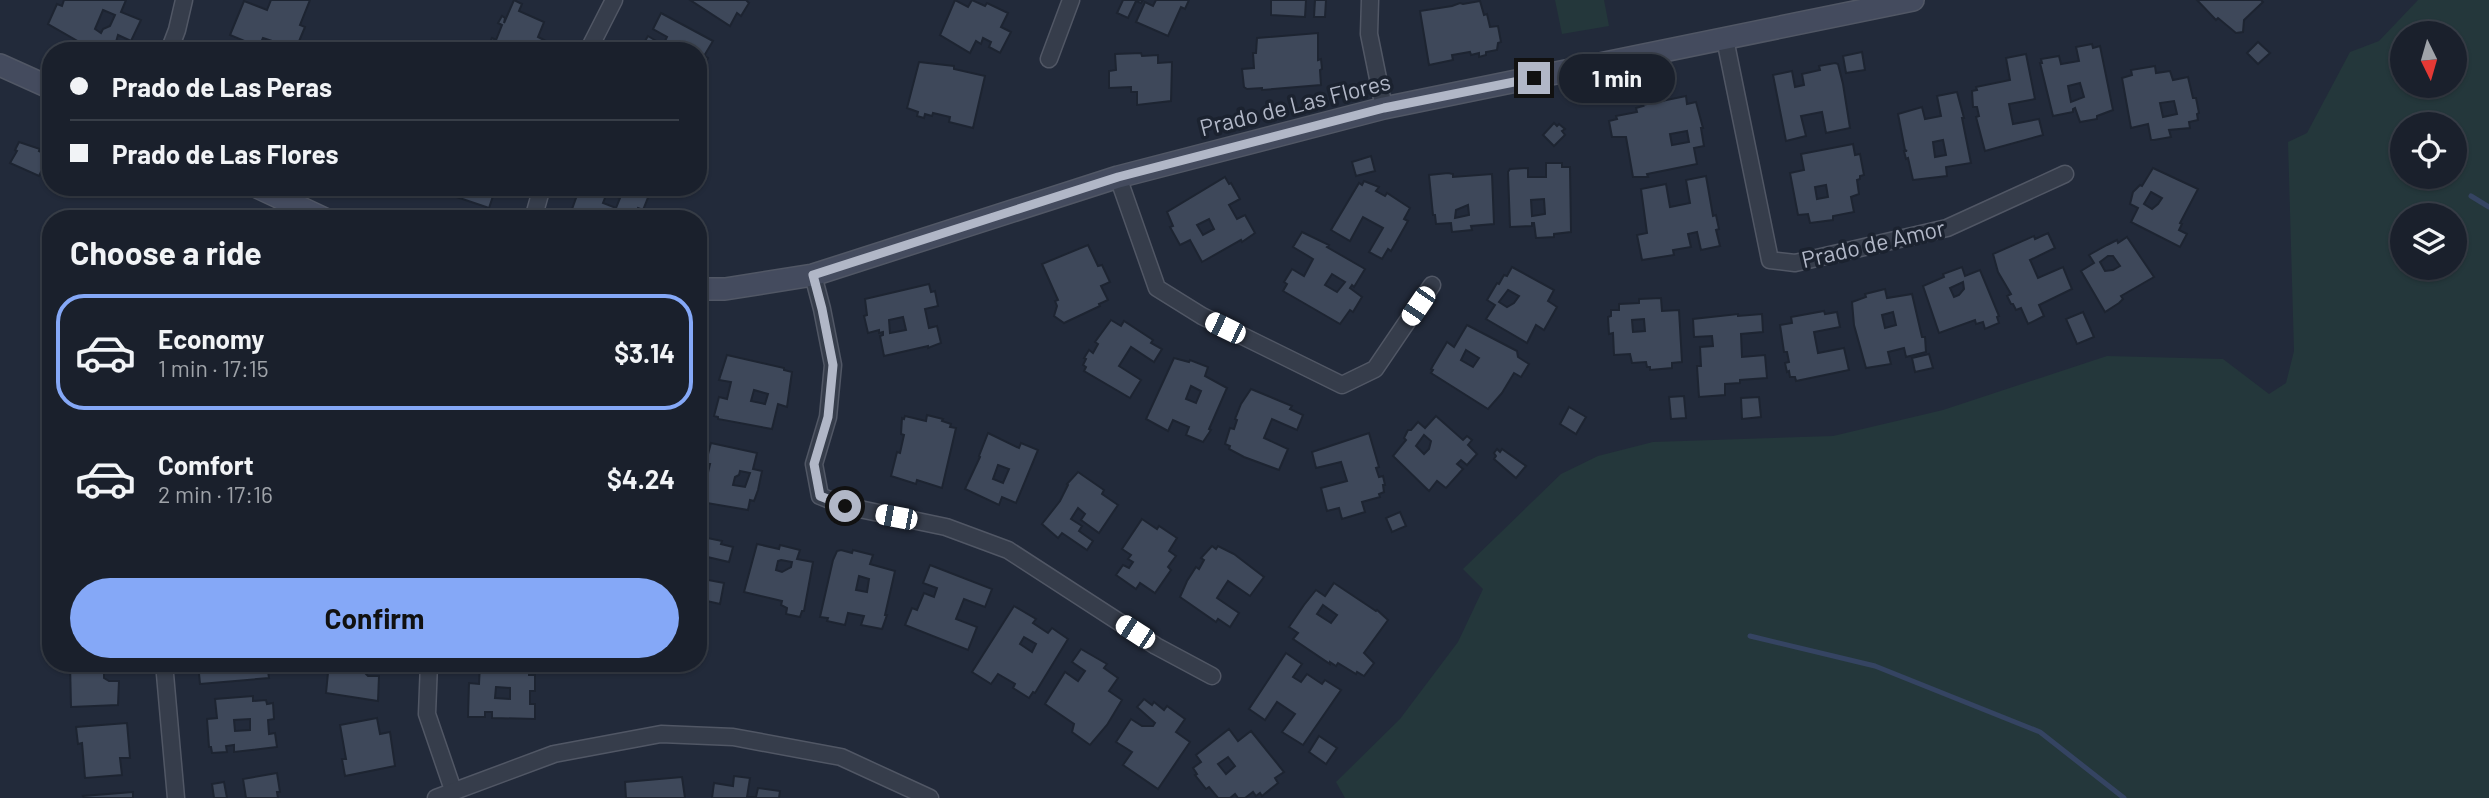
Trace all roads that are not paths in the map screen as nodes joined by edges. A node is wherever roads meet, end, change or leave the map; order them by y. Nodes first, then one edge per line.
1 (184, 0) edge
2 (614, 0) edge
3 (1071, 0) edge
4 (1370, 0) edge
5 (1913, 0) edge
6 (1725, 39) junction
7 (172, 42) edge
8 (593, 42) edge
9 (1049, 59) dead end
10 (0, 65) edge
11 (42, 84) edge
12 (1384, 108) junction
13 (2065, 174) dead end
14 (1118, 177) junction
15 (276, 196) edge
16 (306, 210) edge
17 (813, 275) junction
18 (1432, 285) dead end
19 (707, 289) edge
20 (165, 672) edge
21 (429, 672) edge
22 (1212, 676) dead end
23 (453, 790) junction
24 (176, 798) edge
25 (436, 798) edge
26 (930, 798) edge

1 - 7 street
2 - 8 street
3 - 9 street
4 - 12 street
5 - 6 street, Prado de Las Flores
6 - 12 street, Prado de Las Flores
6 - 13 street, Prado de Amor
10 - 11 street
12 - 14 street, Prado de Las Flores
14 - 17 street, Prado de Las Flores
14 - 18 street
15 - 16 street
17 - 19 street, Prado de Las Flores
17 - 22 street
20 - 24 street
21 - 23 street
23 - 25 street
23 - 26 street

